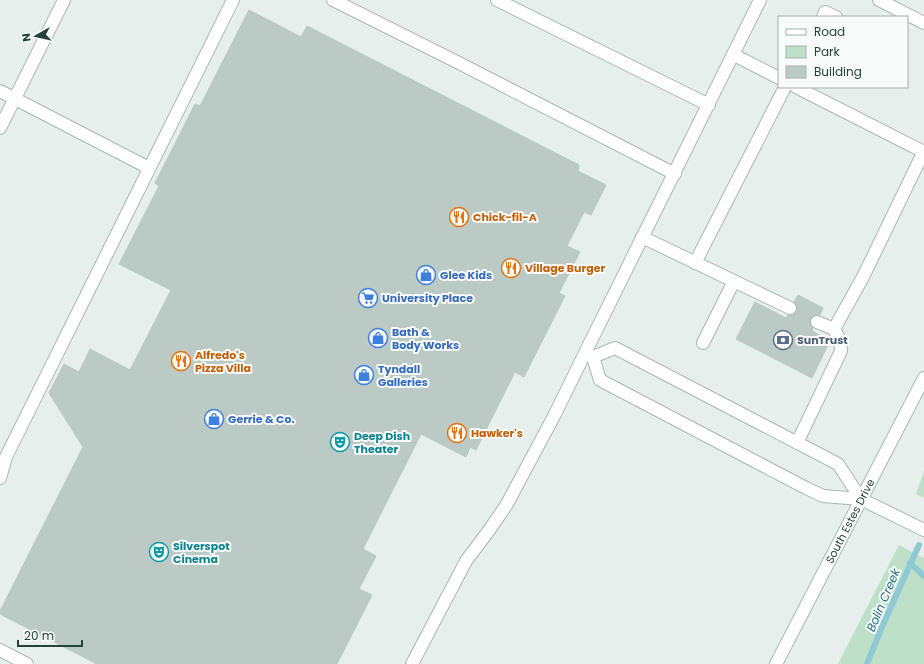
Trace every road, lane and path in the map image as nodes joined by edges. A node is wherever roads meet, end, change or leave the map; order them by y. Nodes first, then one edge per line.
1 (64, 0) edge
2 (233, 0) edge
3 (333, 0) edge
4 (498, 0) edge
5 (760, 0) edge
6 (879, 0) edge
7 (824, 16) edge
8 (834, 16) edge
9 (924, 23) edge
10 (734, 55) junction
11 (778, 77) edge
12 (784, 88) edge
13 (798, 88) edge
14 (0, 91) edge
15 (15, 99) junction
16 (709, 105) junction
17 (0, 128) edge
18 (924, 152) edge
19 (149, 168) junction
20 (675, 174) junction
21 (642, 237) junction
22 (695, 262) junction
23 (734, 281) junction
24 (790, 308) dead end
25 (817, 322) dead end
26 (834, 329) junction
27 (703, 343) dead end
28 (589, 355) junction
29 (924, 378) edge
30 (797, 443) junction
31 (0, 478) edge
32 (861, 498) junction
33 (924, 530) edge
34 (0, 650) edge
35 (27, 664) edge
36 (412, 664) edge
37 (776, 664) edge

1 - 15 main road
2 - 19 main road
3 - 20 main road
4 - 16 main road
5 - 10 main road
6 - 9 main road
7 - 8 main road
10 - 11 main road
10 - 16 main road
12 - 22 main road
13 - 18 main road
14 - 15 main road
15 - 17 main road
15 - 19 main road
16 - 20 main road
18 - 26 main road
19 - 31 main road
20 - 21 main road
21 - 22 main road
21 - 28 main road
22 - 23 main road
23 - 24 main road
23 - 27 main road
25 - 26 main road
26 - 30 main road
28 - 30 main road
28 - 32 main road
28 - 36 main road
29 - 32 main road, South Estes Drive
30 - 32 main road
32 - 33 main road
32 - 37 main road, South Estes Drive
34 - 35 main road

